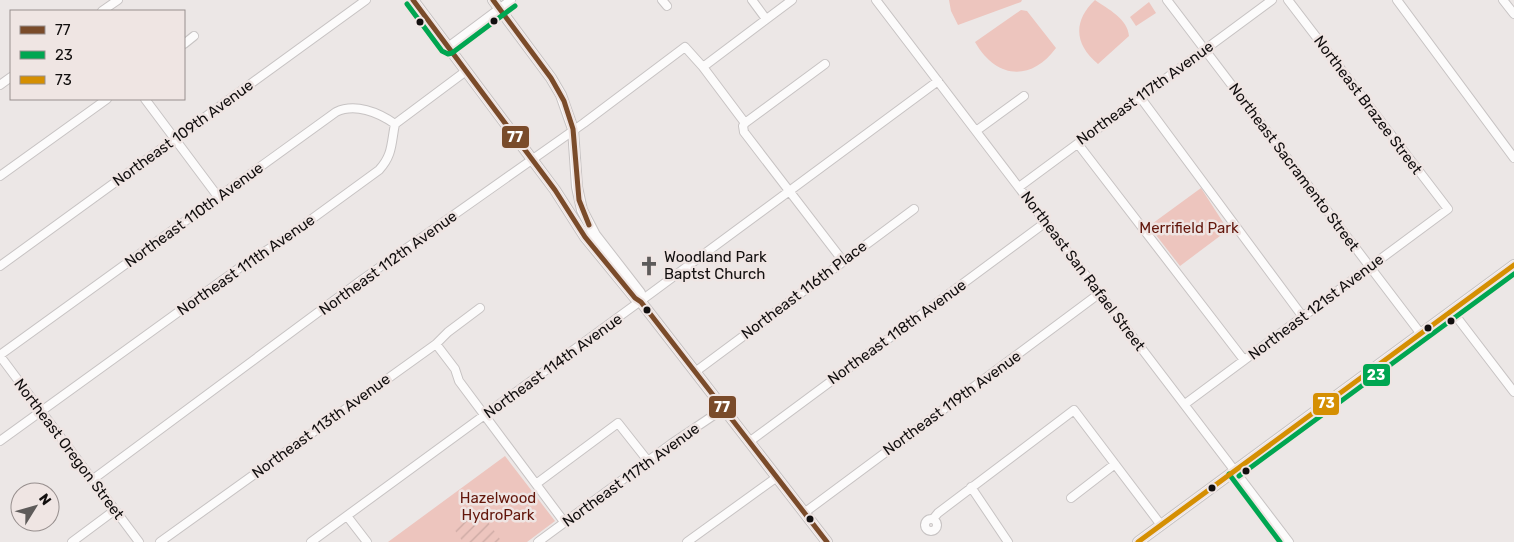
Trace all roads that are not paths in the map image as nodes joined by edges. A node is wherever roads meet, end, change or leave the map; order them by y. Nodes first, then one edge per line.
1 (118, 0) edge
2 (366, 0) edge
3 (413, 0) edge
4 (493, 0) edge
5 (511, 0) edge
6 (752, 0) edge
7 (792, 0) edge
8 (876, 0) edge
9 (1167, 0) edge
10 (1272, 0) edge
11 (1288, 0) edge
12 (1397, 0) edge
13 (1503, 0) edge
14 (500, 9) junction
15 (103, 10) edge
16 (1514, 14) edge
17 (766, 19) junction
18 (194, 36) dead end
19 (185, 43) edge
20 (448, 47) junction
21 (1205, 50) junction
22 (826, 64) dead end
23 (703, 67) junction
24 (466, 71) junction
25 (938, 81) junction
26 (1024, 96) dead end
27 (1140, 97) junction
28 (106, 100) edge
29 (146, 100) edge
30 (745, 123) junction
31 (395, 124) junction
32 (574, 129) junction
33 (976, 131) junction
34 (176, 139) junction
35 (1078, 144) junction
36 (1514, 158) edge
37 (532, 160) junction
38 (0, 176) edge
39 (1019, 187) junction
40 (789, 192) junction
41 (219, 198) junction
42 (914, 209) dead end
43 (1448, 209) joint
44 (1046, 222) junction
45 (843, 262) junction
46 (0, 266) edge
47 (1371, 266) junction
48 (1514, 266) edge
49 (1100, 293) junction
50 (641, 302) junction
51 (480, 308) dead end
52 (1452, 311) junction
53 (1303, 317) junction
54 (1421, 334) junction
55 (436, 344) junction
56 (0, 356) edge
57 (1244, 360) junction
58 (695, 372) junction
59 (1514, 392) edge
60 (1185, 404) junction
61 (724, 409) junction
62 (40, 412) junction
63 (485, 416) junction
64 (0, 441) edge
65 (749, 442) junction
66 (648, 462) junction
67 (1115, 464) junction
68 (1235, 470) junction
69 (776, 477) junction
70 (92, 480) junction
71 (536, 484) junction
72 (971, 487) junction
73 (1071, 498) dead end
74 (115, 510) junction
75 (804, 513) junction
76 (348, 516) junction
77 (933, 520) dead end
78 (565, 523) junction
79 (1161, 525) junction
80 (72, 542) edge
81 (139, 542) edge
82 (160, 542) edge
83 (311, 542) edge
84 (368, 542) edge
85 (538, 542) edge
86 (687, 542) edge
87 (827, 542) edge
88 (1008, 542) edge
89 (1138, 542) edge
90 (1289, 542) edge

1 - 15 street
2 - 34 street, Northeast 109th Avenue
3 - 20 main road
4 - 14 main road
5 - 14 street
6 - 17 street
7 - 17 street
8 - 25 street, Northeast San Rafael Street
9 - 21 street, Northeast Sacramento Street
10 - 21 street, Northeast 117th Avenue
11 - 43 street, Northeast Brazee Street
12 - 36 street
13 - 16 street
14 - 20 street
14 - 32 main road
17 - 23 street
18 - 19 street
20 - 24 main road
21 - 27 street, Northeast 117th Avenue
21 - 47 street, Northeast Sacramento Street
22 - 30 street
23 - 30 street
23 - 32 street, Northeast 112th Avenue
24 - 31 street
24 - 37 main road
25 - 33 street, Northeast San Rafael Street
25 - 40 street, Northeast 114th Avenue
26 - 33 street
27 - 35 street, Northeast 117th Avenue
27 - 53 street
28 - 38 street
29 - 34 street
30 - 40 street
31 - 41 street, Northeast 110th Avenue
31 - 62 street, Northeast 111th Avenue
32 - 37 street, Northeast 112th Avenue
32 - 50 main road
33 - 39 street, Northeast San Rafael Street
34 - 41 street
34 - 46 street, Northeast 109th Avenue
35 - 39 street, Northeast 117th Avenue
35 - 57 street
37 - 50 main road
37 - 70 street, Northeast 112th Avenue
39 - 44 street, Northeast San Rafael Street
40 - 45 street
40 - 50 street, Northeast 114th Avenue
41 - 56 street, Northeast 110th Avenue
42 - 45 street, Northeast 116th Place
43 - 47 street, Northeast 121st Avenue
44 - 49 street, Northeast San Rafael Street
44 - 65 street, Northeast 118th Avenue
45 - 58 street, Northeast 116th Place
47 - 53 street, Northeast 121st Avenue
47 - 54 street, Northeast Sacramento Street
48 - 52 main road
49 - 60 street, Northeast San Rafael Street
49 - 75 street, Northeast 119th Avenue
50 - 58 main road
50 - 63 street, Northeast 114th Avenue
51 - 55 street, Northeast 113th Avenue
52 - 54 main road
52 - 59 street
53 - 57 street, Northeast 121st Avenue
54 - 68 main road
55 - 63 street
55 - 82 street, Northeast 113th Avenue
56 - 62 street, Northeast Oregon Street
57 - 60 street, Northeast 121st Avenue
58 - 61 main road
60 - 68 street, Northeast San Rafael Street
61 - 65 main road
61 - 66 street, Northeast 117th Avenue
62 - 64 street, Northeast 111th Avenue
62 - 70 street, Northeast Oregon Street
63 - 71 street
63 - 76 street, Northeast 114th Avenue
65 - 69 main road
66 - 71 street
66 - 78 street, Northeast 117th Avenue
67 - 72 street
67 - 73 street
67 - 79 street
68 - 79 main road
68 - 90 street, Northeast San Rafael Street
69 - 75 main road
69 - 86 street
70 - 74 street, Northeast Oregon Street
71 - 78 street
72 - 77 street
72 - 88 street
74 - 80 street
74 - 81 street, Northeast Oregon Street
75 - 87 main road
76 - 83 street, Northeast 114th Avenue
76 - 84 street
78 - 85 street, Northeast 117th Avenue
79 - 89 main road

